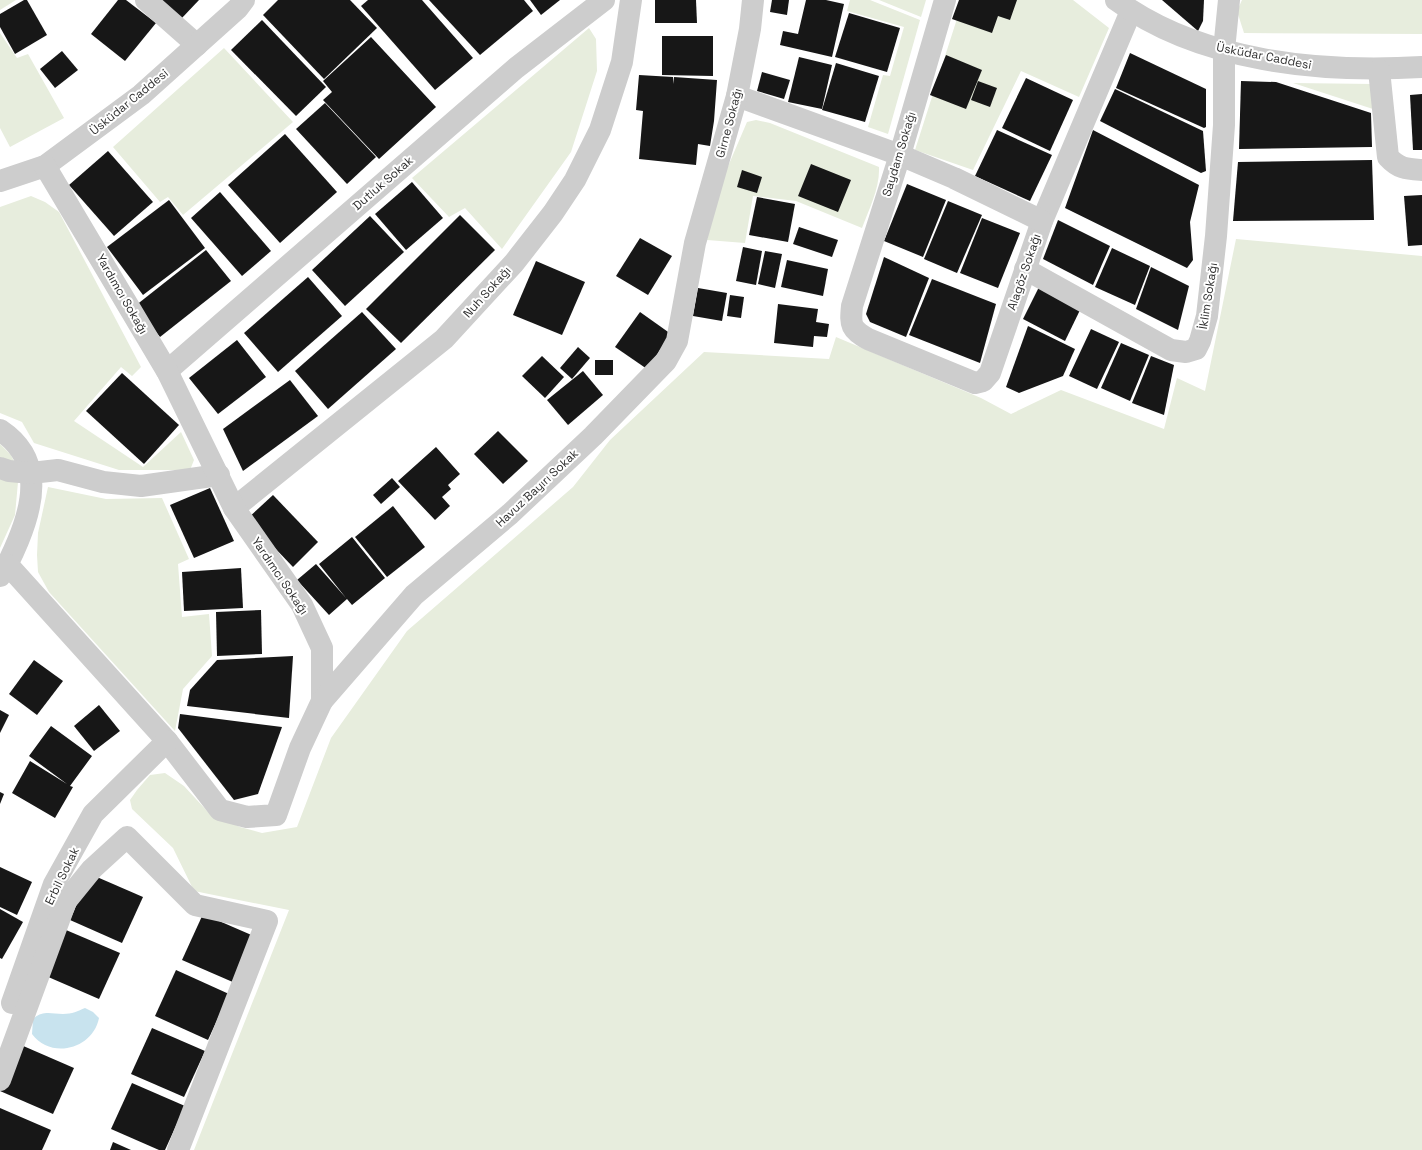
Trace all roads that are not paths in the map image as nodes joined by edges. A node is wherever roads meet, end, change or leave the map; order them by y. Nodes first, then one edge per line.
1 (146, 0) edge
2 (244, 0) edge
3 (604, 0) edge
4 (631, 0) edge
5 (753, 0) edge
6 (945, 0) edge
7 (1230, 0) edge
8 (1124, 5) edge
9 (197, 46) junction
10 (1224, 50) junction
11 (1422, 67) edge
12 (1379, 70) junction
13 (737, 96) junction
14 (900, 155) junction
15 (45, 166) junction
16 (1422, 170) edge
17 (0, 181) edge
18 (1042, 221) junction
19 (695, 243) joint
20 (1025, 269) junction
21 (852, 306) joint
22 (167, 371) junction
23 (7, 435) edge
24 (0, 468) edge
25 (31, 473) junction
26 (219, 474) junction
27 (234, 508) junction
28 (4, 571) edge
29 (322, 701) junction
30 (167, 741) junction
31 (58, 898) junction
32 (0, 1038) edge
33 (0, 1080) edge
34 (178, 1150) edge

1 - 9 street
2 - 9 street, Üsküdar Caddesi
3 - 22 street, Dutluk Sokak
4 - 27 street, Nuh Sokağı
5 - 13 street, Girne Sokağı
6 - 14 street, Saydam Sokağı
7 - 10 street
8 - 10 street, Üsküdar Caddesi
8 - 18 street, Alagöz Sokağı
9 - 15 street, Üsküdar Caddesi
10 - 12 street, Üsküdar Caddesi
10 - 20 street, İklim Sokağı
11 - 12 street, Üsküdar Caddesi
12 - 16 street
13 - 14 street
13 - 19 street, Girne Sokağı
14 - 18 street
14 - 21 street, Saydam Sokağı
15 - 17 street, Üsküdar Caddesi
15 - 22 street, Yardımcı Sokağı
18 - 20 street, Alagöz Sokağı
19 - 29 street, Havuz Bayırı Sokak
20 - 21 street, Alagöz Sokağı
22 - 26 street, Yardımcı Sokağı
23 - 25 street
24 - 25 street
25 - 26 street
25 - 28 street
26 - 27 street, Yardımcı Sokağı
27 - 29 street, Yardımcı Sokağı
28 - 30 street, Yardımcı Sokağı
29 - 30 street, Yardımcı Sokağı
30 - 31 street, Erbil Sokak
31 - 32 street, Erbil Sokak
31 - 33 street
31 - 34 street

